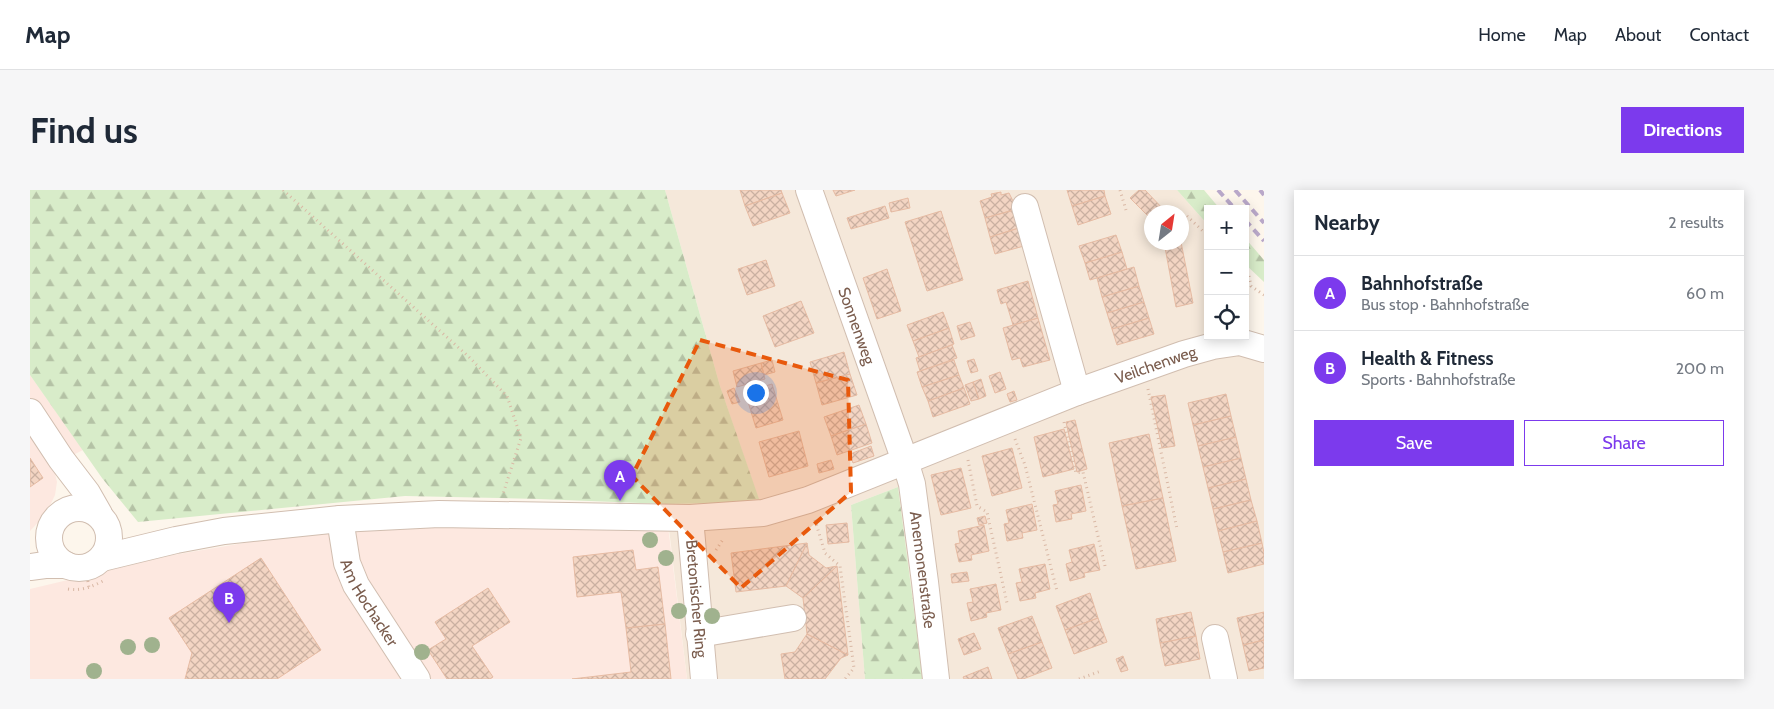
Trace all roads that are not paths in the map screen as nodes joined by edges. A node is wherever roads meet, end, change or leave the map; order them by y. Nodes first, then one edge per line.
1 (809, 190) edge
2 (1025, 207) dead end
3 (1264, 349) edge
4 (1068, 396) junction
5 (30, 412) edge
6 (61, 459) junction
7 (905, 461) junction
8 (690, 518) junction
9 (340, 519) junction
10 (103, 521) junction
11 (47, 528) edge
12 (176, 540) junction
13 (102, 558) junction
14 (66, 565) junction
15 (30, 567) edge
16 (793, 618) dead end
17 (699, 634) junction
18 (1215, 638) dead end
19 (417, 679) edge
20 (704, 679) edge
21 (936, 679) edge
22 (1224, 679) edge

1 - 7 street, Sonnenweg
2 - 4 street
3 - 4 street, Veilchenweg
4 - 7 street, Veilchenweg
5 - 6 street
6 - 10 street
6 - 11 street
7 - 8 street, Veilchenweg
7 - 21 street, Anemonenstraße
8 - 9 street, Veilchenweg
8 - 17 street, Bretonischer Ring
9 - 12 street, Veilchenweg
9 - 19 street, Am Hochacker
10 - 11 street
10 - 12 street
10 - 13 street
11 - 14 street
12 - 13 street
13 - 14 street
14 - 15 street
16 - 17 street
17 - 20 street, Bretonischer Ring
18 - 22 street

